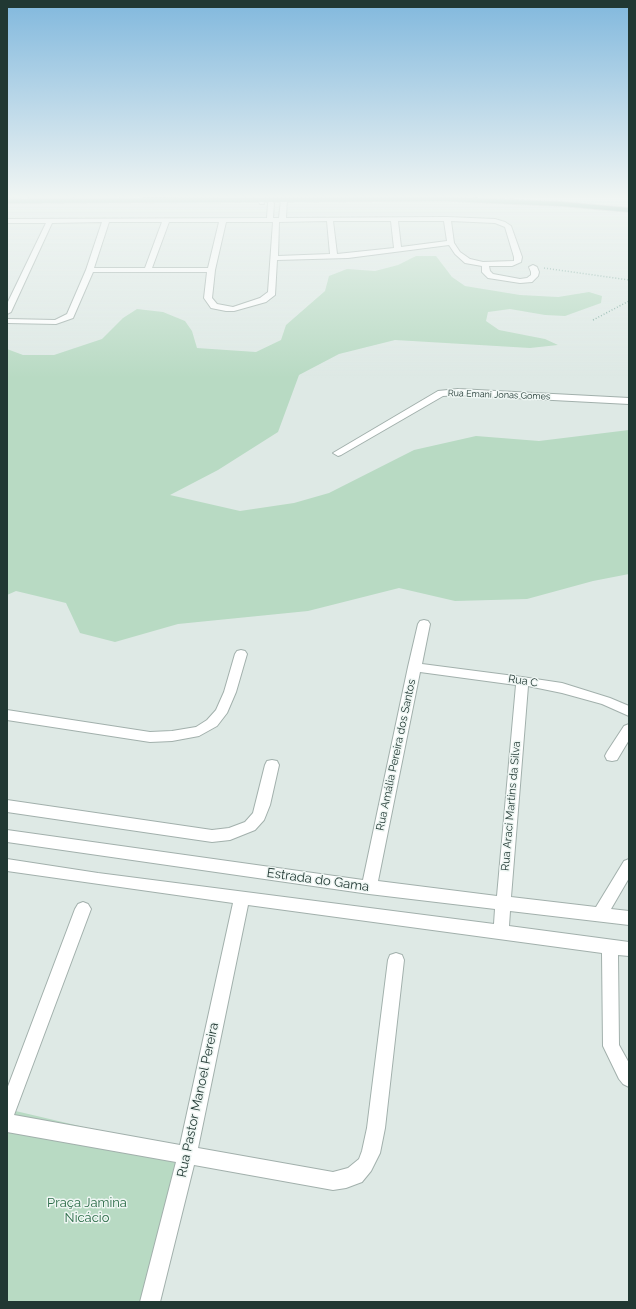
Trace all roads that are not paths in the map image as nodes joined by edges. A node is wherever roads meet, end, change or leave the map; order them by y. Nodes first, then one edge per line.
1 (33, 256) edge
2 (95, 256) edge
3 (153, 256) edge
4 (214, 256) edge
5 (331, 256) edge
6 (460, 256) edge
7 (518, 256) edge
8 (275, 258) joint
9 (485, 264) junction
10 (533, 267) road end
11 (90, 270) junction
12 (148, 270) junction
13 (211, 270) junction
14 (7, 312) edge
15 (7, 321) edge
16 (629, 401) edge
17 (338, 453) dead end
18 (424, 624) dead end
19 (241, 654) dead end
20 (414, 667) junction
21 (522, 681) junction
22 (629, 711) edge
23 (7, 714) edge
24 (629, 729) edge
25 (612, 756) dead end
26 (272, 765) dead end
27 (7, 806) edge
28 (7, 836) edge
29 (7, 865) edge
30 (629, 866) edge
31 (369, 887) junction
32 (242, 898) junction
33 (503, 904) junction
34 (83, 909) dead end
35 (600, 914) junction
36 (629, 918) edge
37 (500, 932) junction
38 (610, 946) junction
39 (629, 949) edge
40 (396, 960) dead end
41 (629, 1078) edge
42 (7, 1112) edge
43 (7, 1123) edge
44 (187, 1156) junction
45 (150, 1302) edge

1 - 14 street
2 - 11 street
3 - 12 street
4 - 13 street
5 - 8 street
6 - 9 street
7 - 9 street
8 - 13 street
9 - 10 street
11 - 12 street
11 - 15 street
12 - 13 street
16 - 17 street, Rua Emani Jonas Gomes
18 - 20 street, Rua Amália Pereira dos Santos
19 - 23 street
20 - 21 street, Rua C
20 - 31 street, Rua Amália Pereira dos Santos
21 - 22 street, Rua C
21 - 33 street, Rua Araci Martins da Silva
24 - 25 street
26 - 27 street
28 - 31 street, Estrada do Gama
29 - 32 street
30 - 35 street
31 - 33 street, Estrada do Gama
32 - 37 street
32 - 44 street, Rua Pastor Manoel Pereira
33 - 35 street, Estrada do Gama
33 - 37 street, Rua Araci Martins da Silva
34 - 42 street
35 - 36 street, Estrada do Gama
37 - 38 street
38 - 39 street
38 - 41 street
40 - 44 street
43 - 44 street
44 - 45 street, Rua Pastor Manoel Pereira

